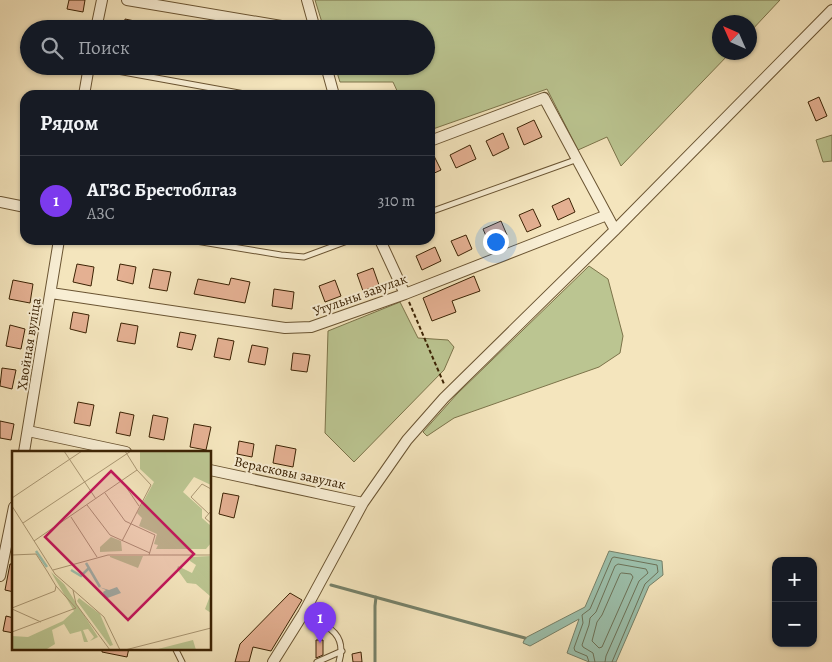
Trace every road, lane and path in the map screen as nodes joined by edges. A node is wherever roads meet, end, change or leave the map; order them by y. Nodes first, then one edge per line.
1 (102, 0) edge
2 (128, 0) edge
3 (307, 0) edge
4 (832, 10) edge
5 (98, 20) edge
6 (247, 20) edge
7 (313, 20) edge
8 (88, 75) edge
9 (140, 75) edge
10 (328, 75) edge
11 (85, 90) edge
12 (222, 90) edge
13 (333, 90) edge
14 (435, 139) edge
15 (578, 159) junction
16 (0, 202) edge
17 (20, 206) edge
18 (435, 210) edge
19 (607, 215) junction
20 (615, 230) junction
21 (58, 245) edge
22 (220, 245) edge
23 (336, 245) edge
24 (382, 245) edge
25 (51, 293) junction
26 (405, 294) junction
27 (448, 394) junction
28 (28, 431) junction
29 (24, 451) edge
30 (121, 451) edge
31 (211, 470) edge
32 (364, 503) junction
33 (12, 517) edge
34 (0, 576) edge
35 (303, 614) junction
36 (176, 650) edge
37 (342, 651) junction
38 (182, 662) edge
39 (273, 662) edge
40 (317, 662) edge
41 (339, 662) edge

1 - 5 street
2 - 6 street
3 - 7 street
4 - 20 street
8 - 11 street
9 - 12 lane
10 - 13 street
14 - 15 street
15 - 18 lane
15 - 19 street
16 - 17 street
19 - 20 street
19 - 26 street, Утульны завулак
20 - 27 street
21 - 25 street, Хвойная вуліца
22 - 23 lane
24 - 26 street
25 - 26 street, Утульны завулак
25 - 28 street, Хвойная вуліца
26 - 27 path
27 - 32 street
28 - 29 street, Хвойная вуліца
28 - 30 street
31 - 32 street, Верасковы завулак
32 - 35 street
33 - 34 street
35 - 37 lane
35 - 39 street
36 - 38 lane
37 - 40 lane
37 - 41 lane

